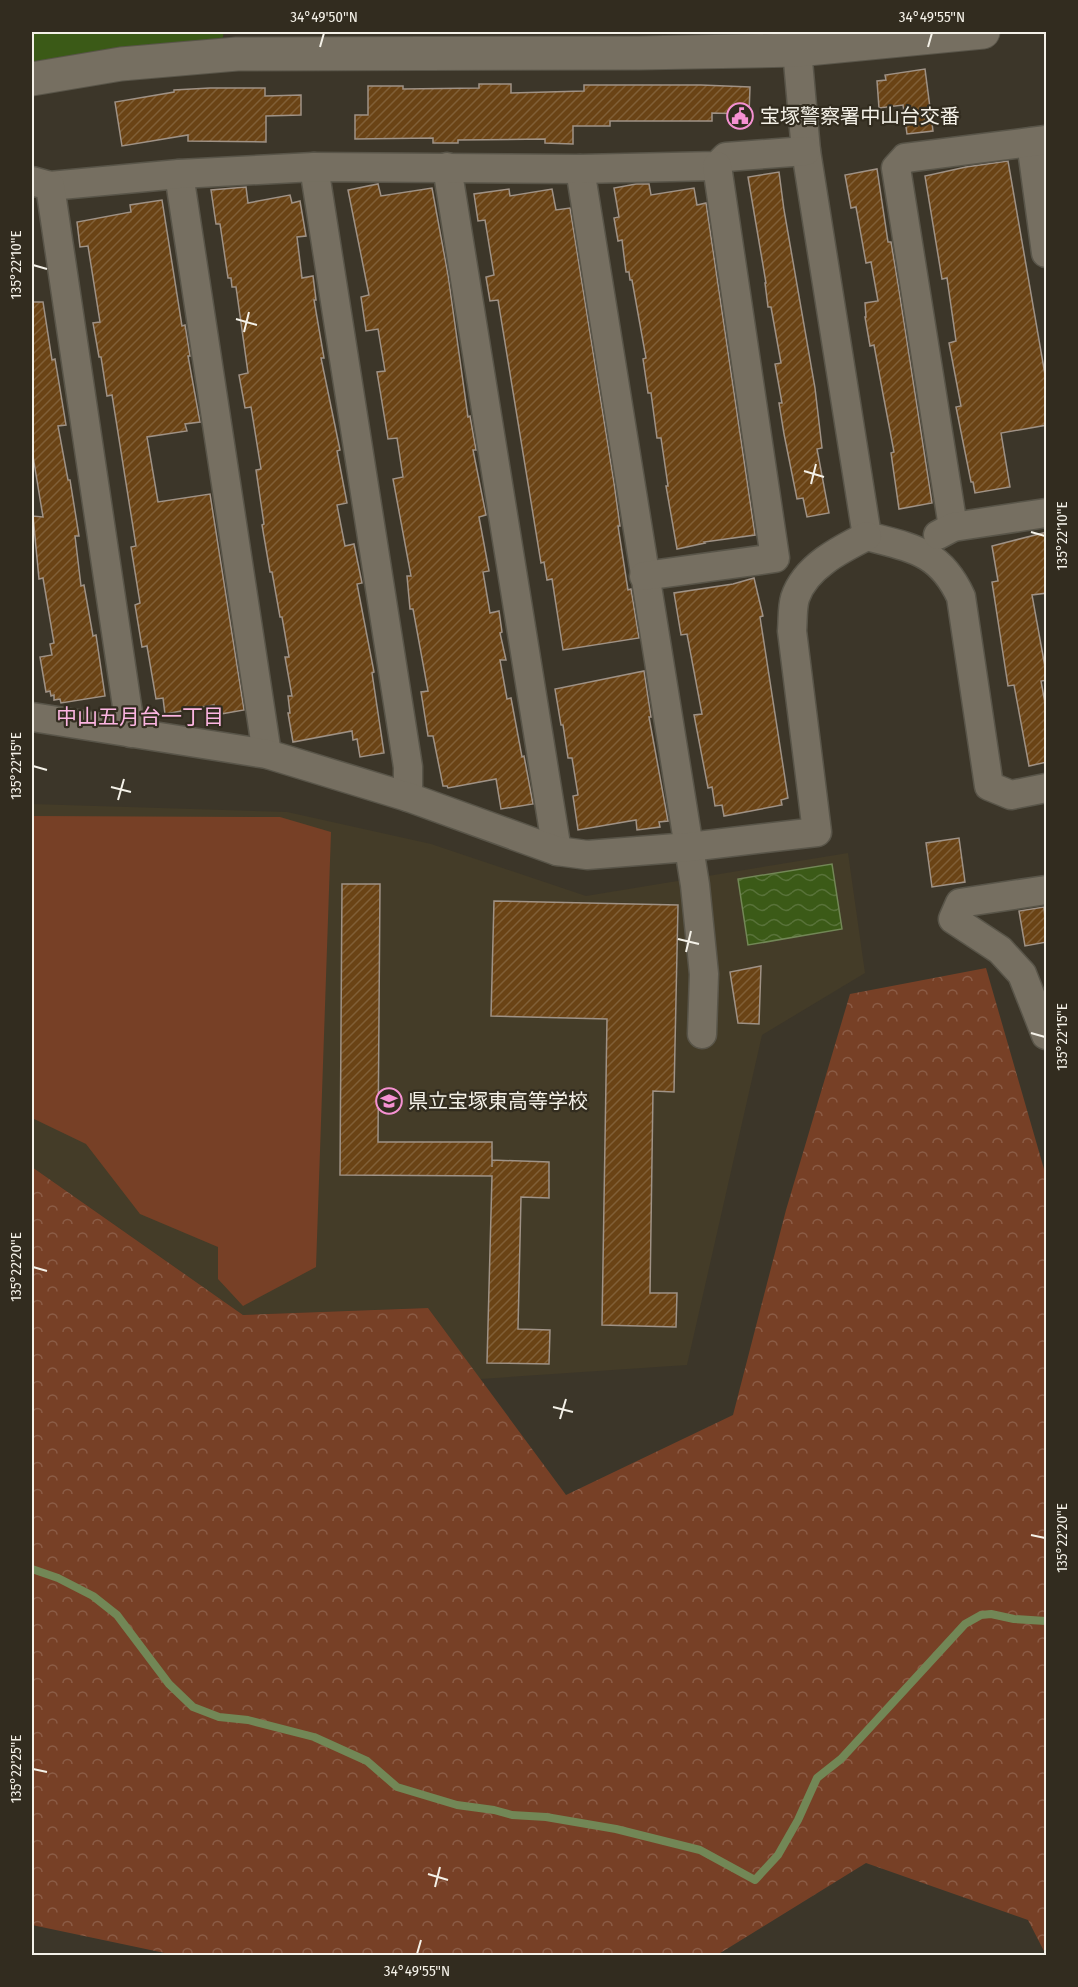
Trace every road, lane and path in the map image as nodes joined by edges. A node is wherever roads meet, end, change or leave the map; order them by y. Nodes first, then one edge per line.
1 (983, 32) edge
2 (640, 42) edge
3 (306, 43) edge
4 (797, 50) junction
5 (32, 79) edge
6 (1039, 141) edge
7 (806, 151) junction
8 (717, 166) junction
9 (314, 167) junction
10 (447, 167) junction
11 (580, 169) junction
12 (179, 174) junction
13 (41, 183) edge
14 (1047, 253) edge
15 (1047, 513) edge
16 (953, 527) junction
17 (867, 536) junction
18 (913, 548) junction
19 (644, 576) junction
20 (32, 717) edge
21 (131, 733) junction
22 (267, 754) junction
23 (1047, 788) edge
24 (408, 797) junction
25 (689, 847) junction
26 (558, 851) junction
27 (1047, 890) edge
28 (702, 1034) dead end
29 (1047, 1035) edge

1 - 4 street
2 - 3 street
2 - 4 street
3 - 5 street
4 - 7 street
6 - 14 street
6 - 16 street
7 - 8 street
7 - 17 street
8 - 11 street
8 - 19 street
9 - 10 street
9 - 12 street
9 - 24 street
10 - 11 street
10 - 26 street
11 - 19 street
12 - 13 street
12 - 22 street
13 - 21 street
15 - 16 street
16 - 18 street
17 - 18 street
17 - 25 street
18 - 23 street
19 - 25 street
20 - 21 street
21 - 22 street
22 - 24 street
24 - 26 street
25 - 26 street
25 - 28 street
27 - 29 street

